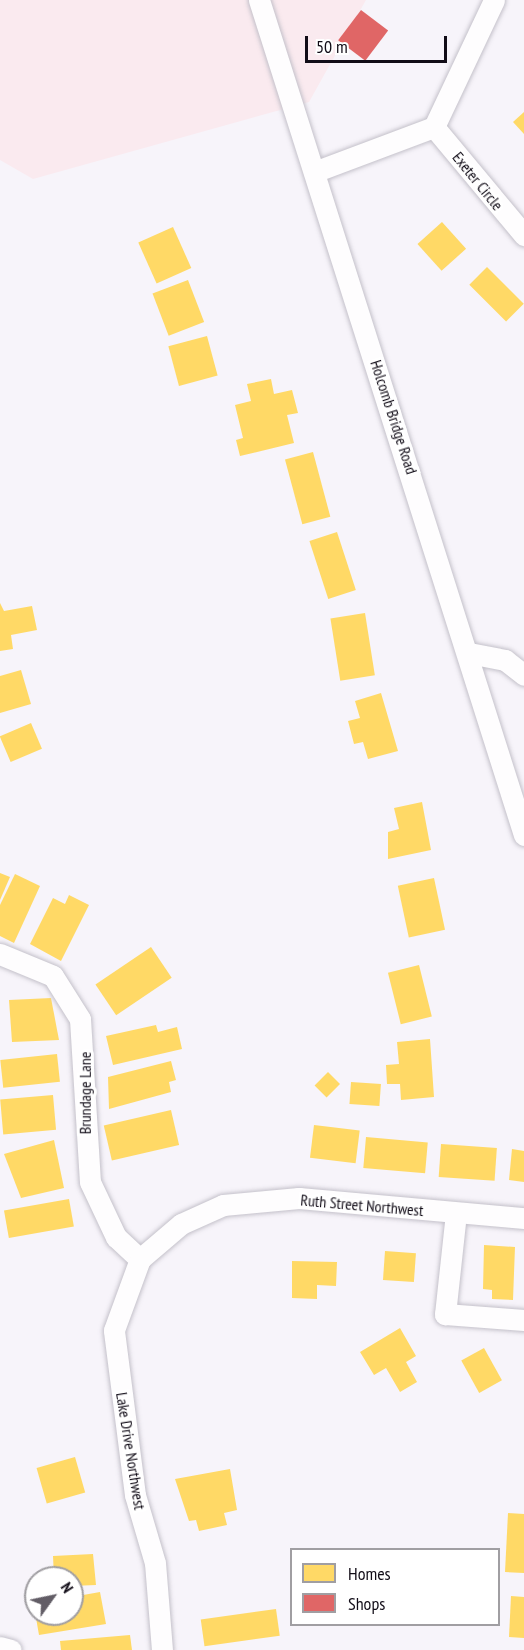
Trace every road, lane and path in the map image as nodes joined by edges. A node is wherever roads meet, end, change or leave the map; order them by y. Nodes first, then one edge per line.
1 (259, 0) edge
2 (494, 0) edge
3 (434, 127) junction
4 (314, 172) junction
5 (524, 235) edge
6 (469, 653) junction
7 (524, 675) edge
8 (524, 835) edge
9 (0, 954) edge
10 (456, 1213) junction
11 (524, 1218) edge
12 (140, 1259) junction
13 (130, 1288) joint
14 (524, 1320) edge
15 (0, 1647) edge
16 (11, 1650) edge
17 (162, 1650) edge

1 - 4 street, Holcomb Bridge Road
2 - 3 street
3 - 4 street
3 - 5 street, Exeter Circle
4 - 6 street, Holcomb Bridge Road
6 - 7 street
6 - 8 street, Holcomb Bridge Road
9 - 12 street, Brundage Lane
10 - 11 street, Ruth Street Northwest
10 - 12 street, Ruth Street Northwest
10 - 14 street
12 - 13 street, Ruth Street Northwest
13 - 17 street, Lake Drive Northwest
15 - 16 street

